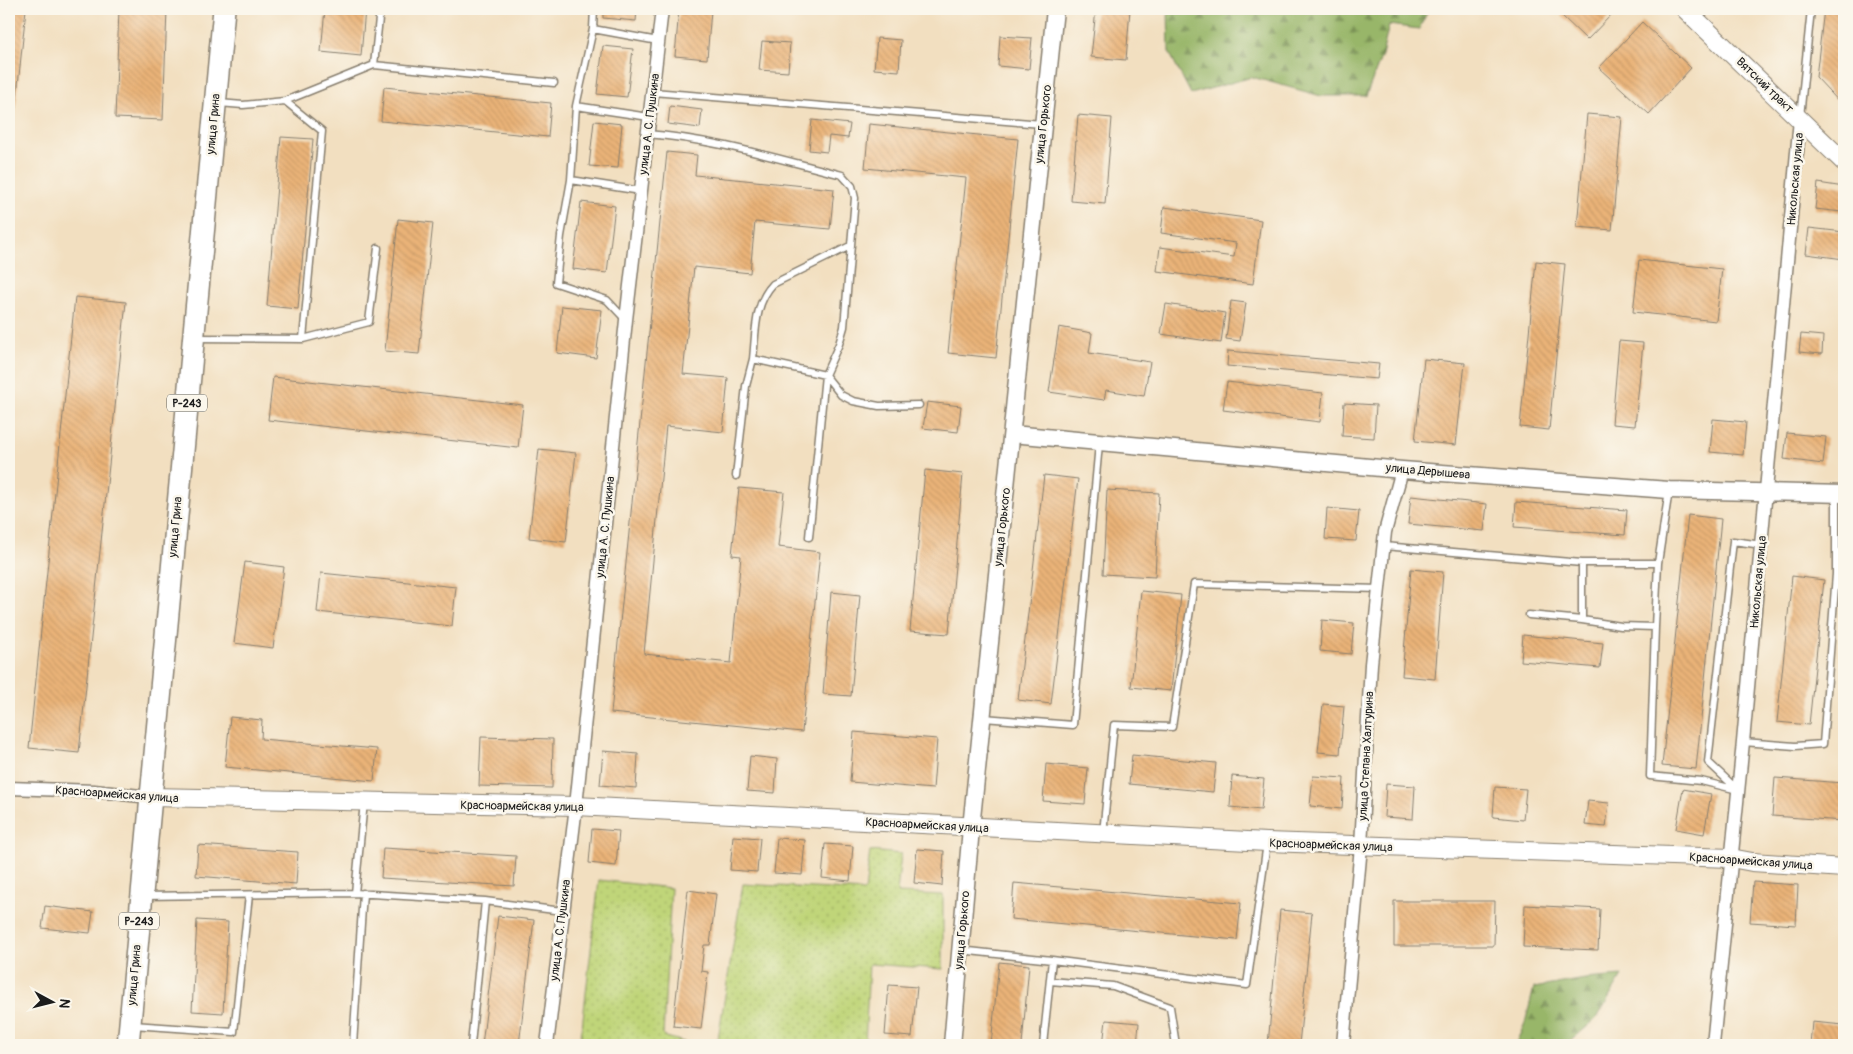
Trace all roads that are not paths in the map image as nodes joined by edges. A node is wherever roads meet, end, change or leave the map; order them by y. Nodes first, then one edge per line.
1 (224, 9) edge
2 (380, 9) edge
3 (594, 9) edge
4 (662, 9) edge
5 (1055, 9) edge
6 (1685, 9) edge
7 (1811, 9) edge
8 (593, 29) junction
9 (658, 42) junction
10 (374, 65) junction
11 (554, 83) dead end
12 (653, 92) junction
13 (285, 101) junction
14 (215, 103) junction
15 (576, 106) junction
16 (649, 117) junction
17 (1800, 119) junction
18 (1043, 124) junction
19 (647, 134) junction
20 (1844, 162) edge
21 (571, 180) junction
22 (641, 190) junction
23 (850, 246) junction
24 (378, 248) dead end
25 (626, 320) junction
26 (193, 338) junction
27 (303, 339) junction
28 (753, 359) junction
29 (824, 375) junction
30 (919, 405) dead end
31 (1012, 434) junction
32 (1099, 442) junction
33 (1402, 470) junction
34 (736, 476) dead end
35 (1669, 490) junction
36 (1766, 492) junction
37 (1840, 494) edge
38 (809, 537) dead end
39 (1762, 545) junction
40 (1384, 546) junction
41 (1582, 563) junction
42 (1658, 563) junction
43 (1836, 574) junction
44 (1844, 575) edge
45 (1380, 589) junction
46 (1529, 615) dead end
47 (1582, 620) junction
48 (1654, 627) junction
49 (982, 718) junction
50 (1743, 742) junction
51 (9, 788) edge
52 (1738, 790) junction
53 (150, 797) junction
54 (364, 802) junction
55 (576, 806) junction
56 (971, 828) junction
57 (1103, 834) junction
58 (1267, 842) junction
59 (1361, 846) junction
60 (1731, 858) junction
61 (1844, 868) edge
62 (355, 893) junction
63 (363, 893) junction
64 (249, 895) junction
65 (141, 896) junction
66 (485, 901) junction
67 (562, 911) junction
68 (960, 950) junction
69 (1052, 960) junction
70 (1050, 981) junction
71 (129, 1035) edge
72 (352, 1045) edge
73 (470, 1045) edge
74 (547, 1045) edge
75 (952, 1045) edge
76 (1044, 1045) edge
77 (1176, 1045) edge
78 (1343, 1045) edge
79 (1712, 1045) edge

1 - 14 highway, улица Грина / Р-243
2 - 10 lane
3 - 8 lane
4 - 9 street, улица А. С. Пушкина
5 - 18 street, улица Горького
6 - 17 main road, Вятский тракт
7 - 17 lane
8 - 9 lane
8 - 15 lane
9 - 12 street, улица А. С. Пушкина
10 - 11 lane
10 - 13 lane
12 - 16 street, улица А. С. Пушкина
12 - 18 lane
13 - 14 lane
13 - 27 lane
14 - 26 highway, улица Грина / Р-243
15 - 16 lane
15 - 21 lane
16 - 19 street, улица А. С. Пушкина
17 - 20 main road, Вятский тракт
17 - 36 street, Никольская улица
18 - 31 street, улица Горького
19 - 22 street, улица А. С. Пушкина
19 - 23 lane
21 - 22 lane
21 - 25 lane
22 - 25 street, улица А. С. Пушкина
23 - 28 lane
23 - 29 lane
24 - 27 lane
25 - 55 street, улица А. С. Пушкина
26 - 27 lane
26 - 53 highway, улица Грина / Р-243
28 - 29 lane
28 - 34 lane
29 - 30 lane
29 - 38 lane
31 - 32 street, улица Дерышева
31 - 49 street, улица Горького
32 - 33 street, улица Дерышева
32 - 49 lane
33 - 35 street, улица Дерышева
33 - 40 street, улица Степана Халтурина
35 - 36 street, улица Дерышева
35 - 42 lane
36 - 37 street, улица Дерышева
36 - 39 street, Никольская улица
37 - 43 lane
39 - 50 street, Никольская улица
39 - 52 lane
40 - 41 lane
40 - 45 street, улица Степана Халтурина
41 - 42 lane
41 - 47 lane
42 - 48 lane
43 - 44 lane
43 - 50 lane
45 - 57 lane
45 - 59 street, улица Степана Халтурина
46 - 47 lane
47 - 48 lane
48 - 52 lane
49 - 56 street, улица Горького
50 - 52 street, Никольская улица
51 - 53 street, Красноармейская улица
52 - 60 street, Никольская улица
53 - 54 main road, Красноармейская улица
53 - 65 highway, улица Грина / Р-243
54 - 55 main road, Красноармейская улица
54 - 62 lane
55 - 56 main road, Красноармейская улица
55 - 67 street, улица А. С. Пушкина
56 - 57 main road, Красноармейская улица
56 - 68 street, улица Горького
57 - 58 main road, Красноармейская улица
58 - 59 main road, Красноармейская улица
58 - 69 lane
59 - 60 main road, Красноармейская улица
59 - 78 street, улица Степана Халтурина
60 - 61 main road, Красноармейская улица
60 - 79 street, Никольская улица
62 - 63 lane
62 - 64 lane
63 - 66 lane
63 - 72 lane
64 - 65 lane
64 - 71 lane
65 - 71 highway, улица Грина / Р-243
66 - 67 lane
66 - 73 lane
67 - 74 street, улица А. С. Пушкина
68 - 69 lane
68 - 75 street, улица Горького
69 - 70 lane
70 - 76 lane
70 - 77 lane

